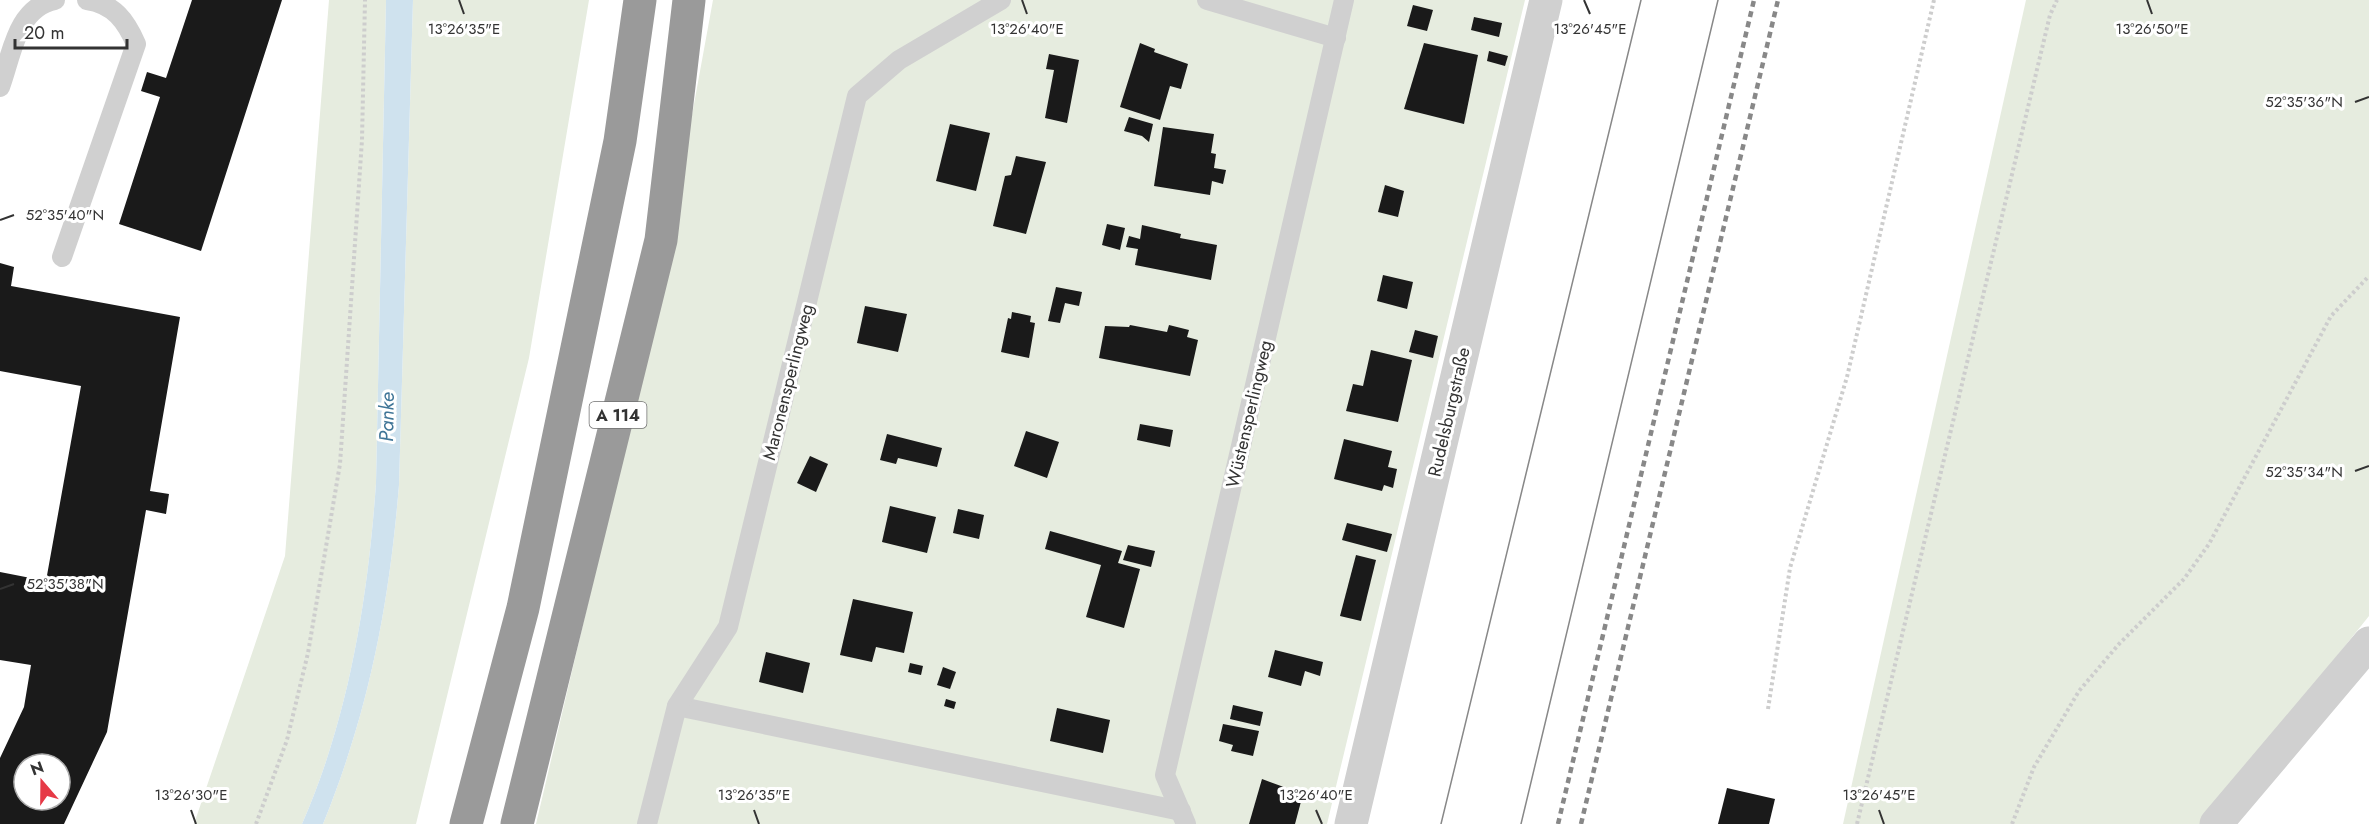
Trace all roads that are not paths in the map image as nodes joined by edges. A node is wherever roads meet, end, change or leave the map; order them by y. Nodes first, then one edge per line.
1 (55, 0) edge
2 (87, 0) edge
3 (640, 0) edge
4 (688, 0) edge
5 (1001, 0) edge
6 (1207, 0) edge
7 (1344, 0) edge
8 (1546, 0) edge
9 (1336, 38) junction
10 (0, 87) edge
11 (62, 256) dead end
12 (2369, 643) edge
13 (676, 706) junction
14 (1183, 817) edge
15 (466, 824) edge
16 (517, 824) edge
17 (647, 824) edge
18 (1351, 824) edge
19 (2216, 824) edge

1 - 10 lane
2 - 11 lane
3 - 15 highway, A 114
4 - 16 highway, A 114
5 - 13 lane, Maronensperlingweg
6 - 9 lane
7 - 9 lane, Wüstensperlingweg
8 - 18 street, Rudelsburgstraße
9 - 14 lane, Wüstensperlingweg
12 - 19 street
13 - 14 lane
13 - 17 lane, Maronensperlingweg

